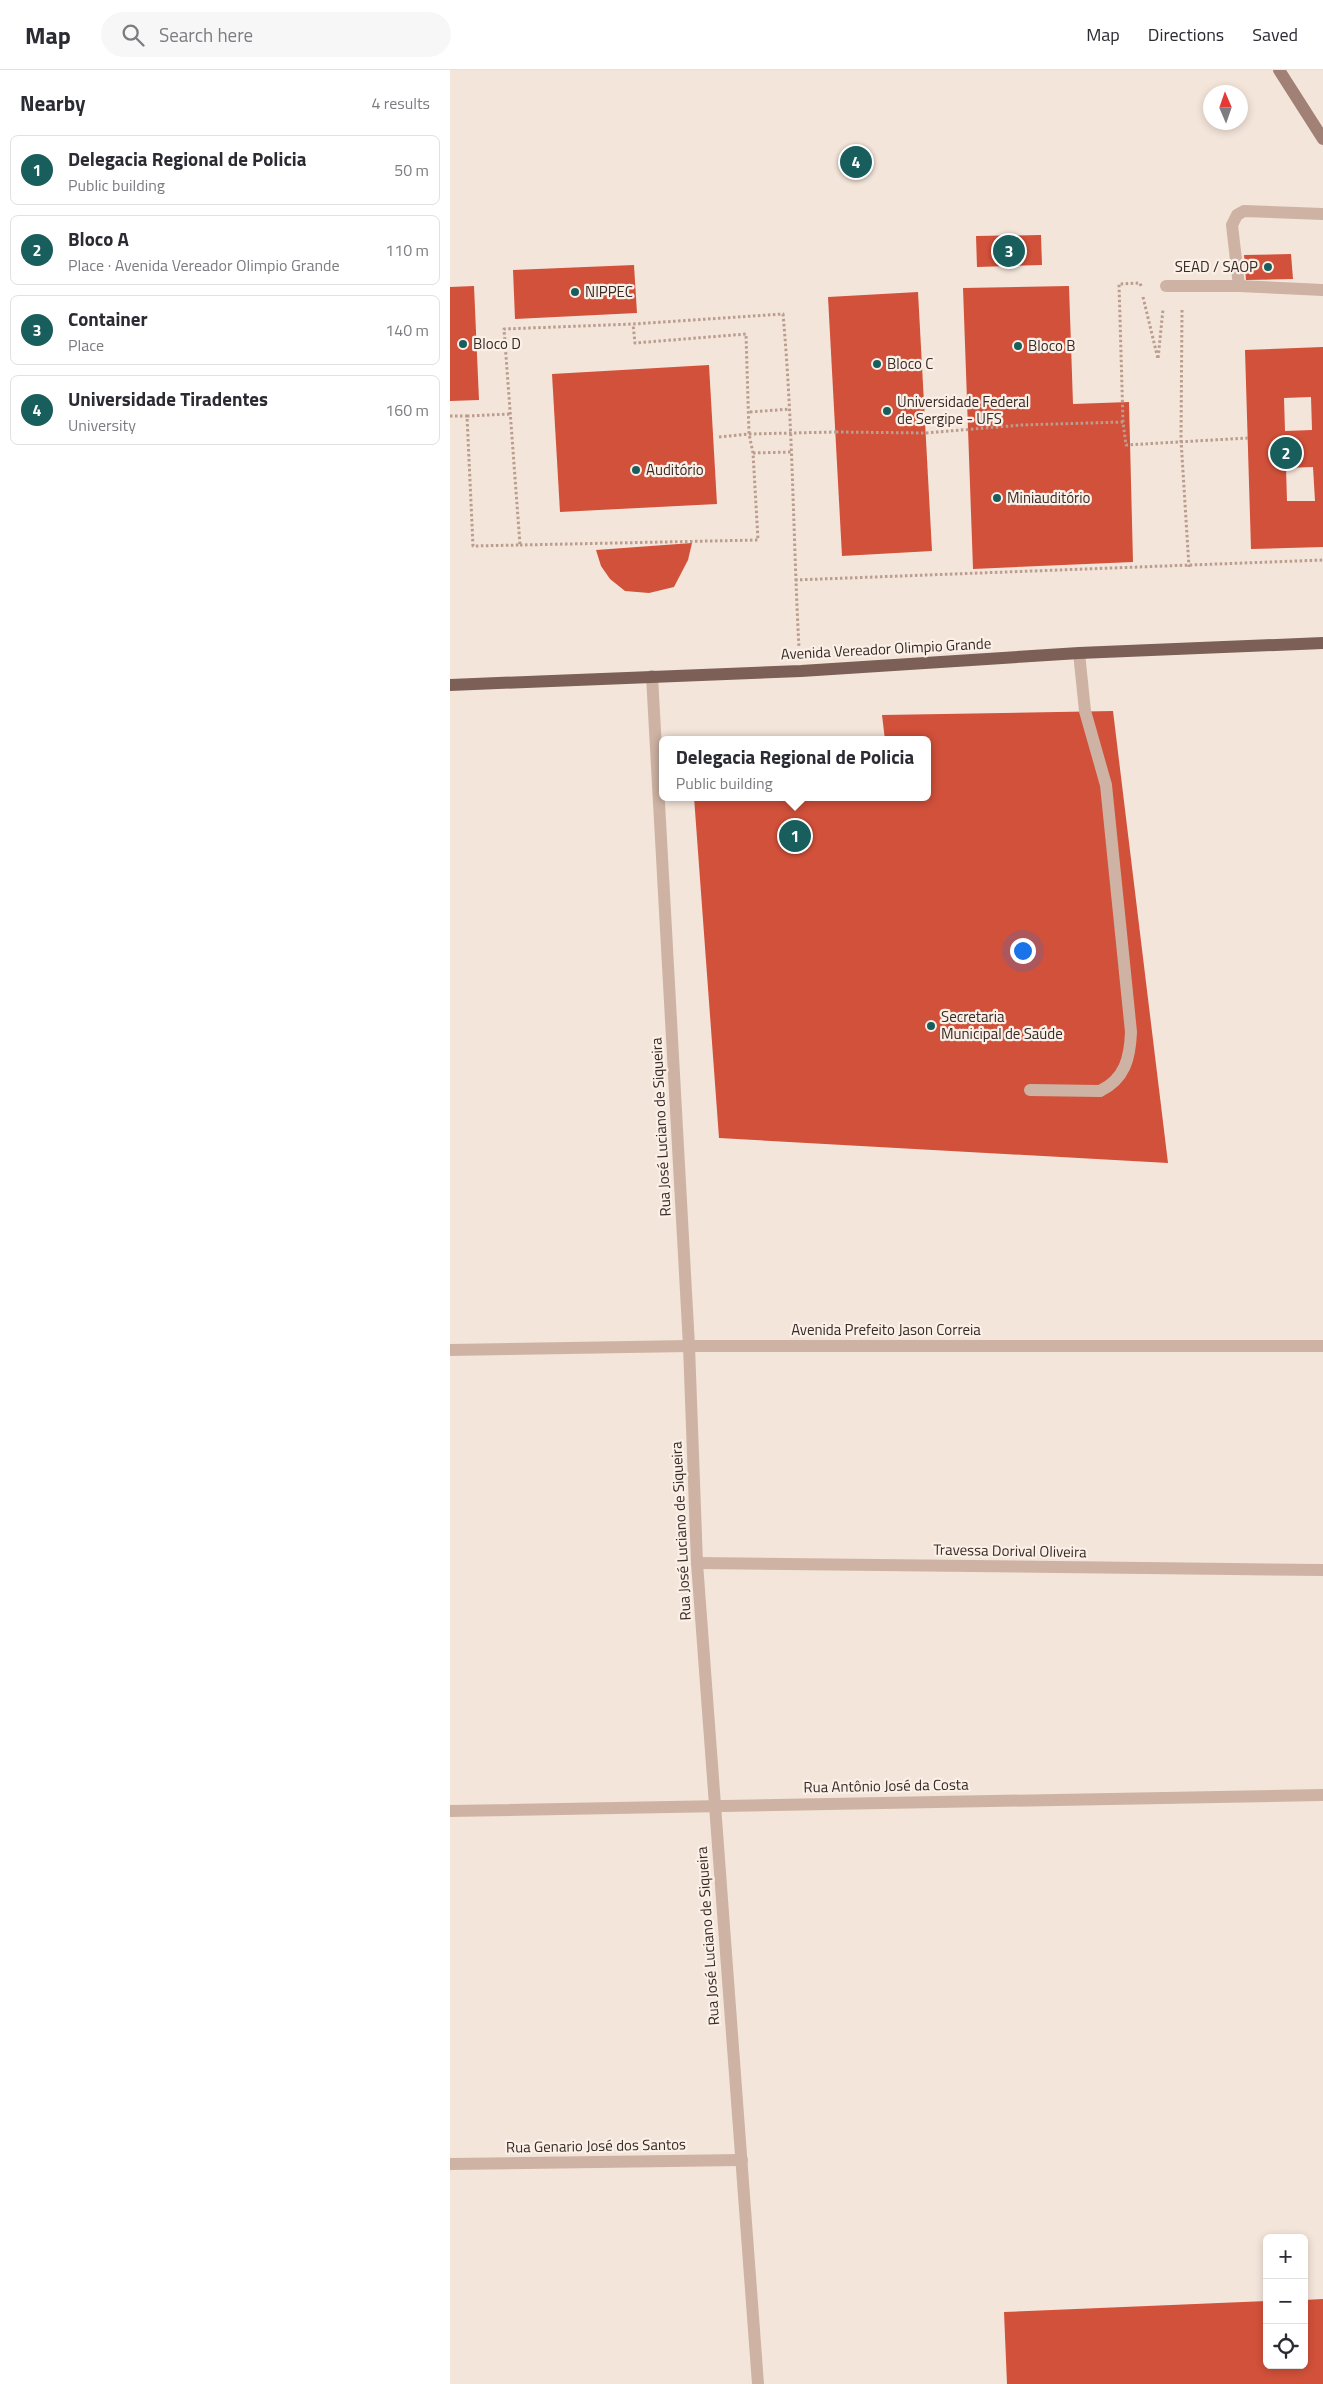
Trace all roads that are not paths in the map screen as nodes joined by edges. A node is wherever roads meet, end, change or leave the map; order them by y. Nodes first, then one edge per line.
1 (1279, 70) edge
2 (1323, 139) edge
3 (1323, 214) edge
4 (1166, 286) road end
5 (1238, 286) junction
6 (1323, 290) edge
7 (1323, 643) edge
8 (1079, 654) junction
9 (652, 676) junction
10 (450, 685) edge
11 (1030, 1090) dead end
12 (689, 1346) junction
13 (1323, 1346) edge
14 (450, 1350) edge
15 (698, 1563) junction
16 (1323, 1570) edge
17 (1323, 1795) edge
18 (714, 1805) junction
19 (450, 1810) edge
20 (742, 2160) junction
21 (450, 2164) edge
22 (758, 2384) edge

1 - 2 main road
3 - 5 street
4 - 5 street
5 - 6 street
7 - 8 main road, Avenida Vereador Olimpio Grande
8 - 9 main road, Avenida Vereador Olimpio Grande
8 - 11 street
9 - 10 main road, Avenida Vereador Olimpio Grande
9 - 12 street, Rua José Luciano de Siqueira
12 - 13 street, Avenida Prefeito Jason Correia
12 - 14 street, Avenida Prefeito Jason Correia
12 - 15 street, Rua José Luciano de Siqueira
15 - 16 street, Travessa Dorival Oliveira
15 - 18 street, Rua José Luciano de Siqueira
17 - 18 street, Rua Antônio José da Costa
18 - 19 street, Rua Antônio José da Costa
18 - 20 street, Rua José Luciano de Siqueira
20 - 21 street, Rua Genario José dos Santos
20 - 22 street, Rua José Luciano de Siqueira

